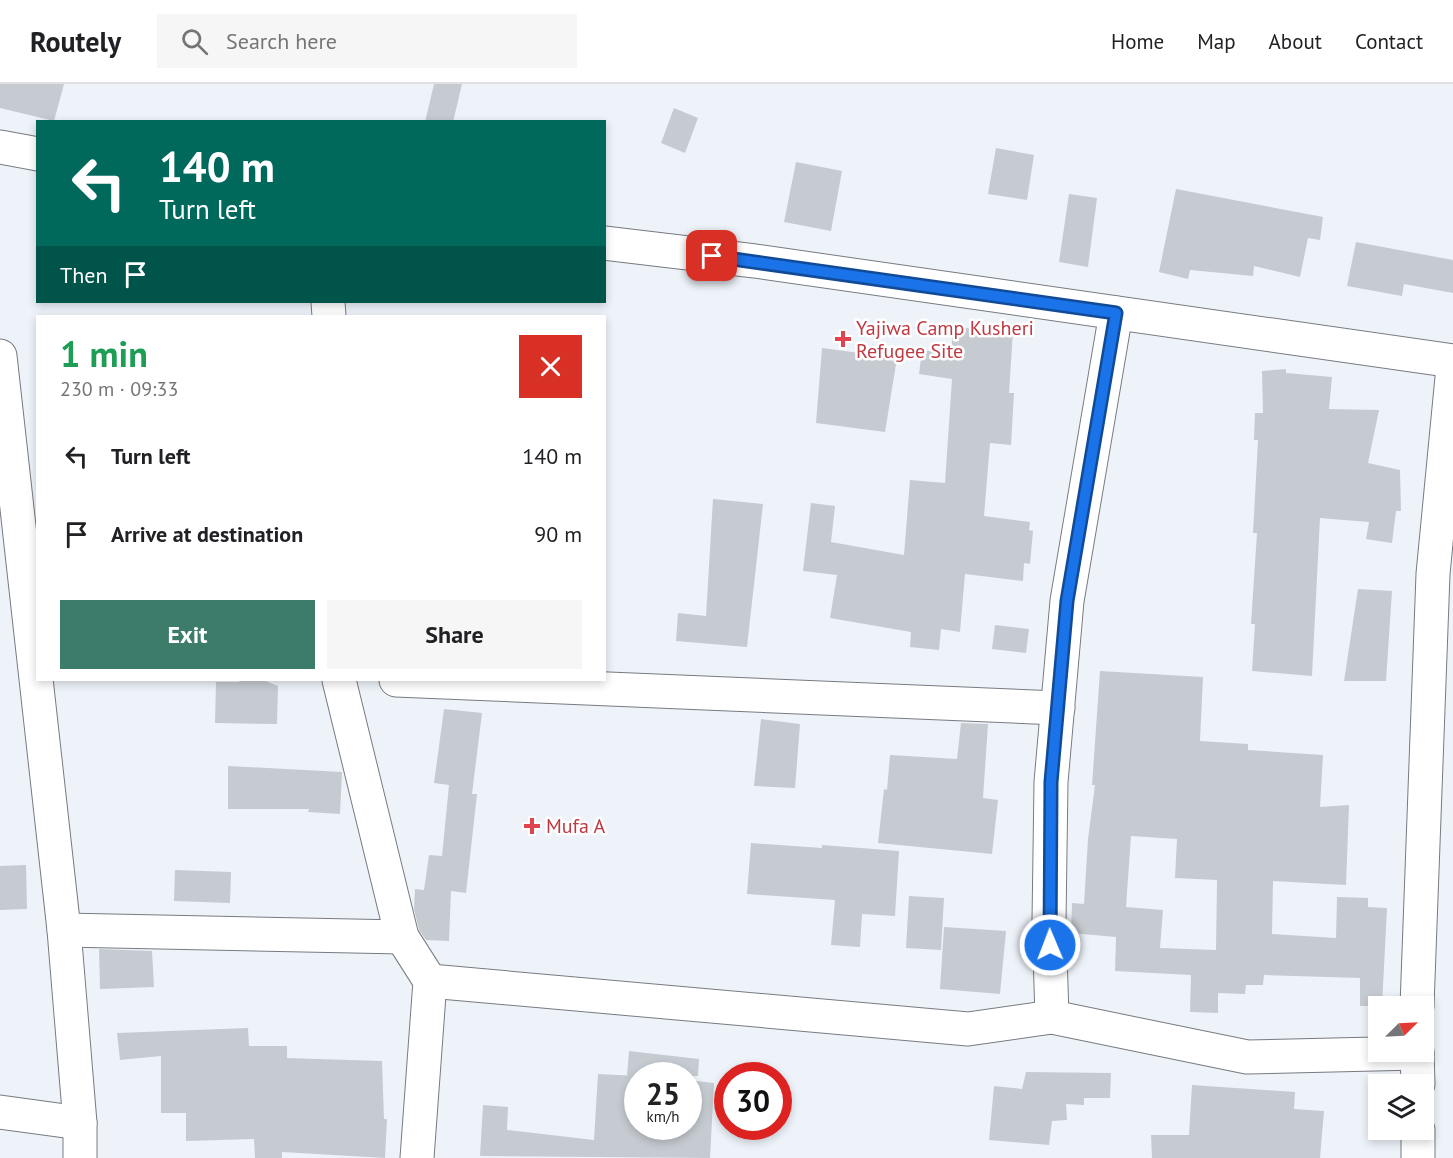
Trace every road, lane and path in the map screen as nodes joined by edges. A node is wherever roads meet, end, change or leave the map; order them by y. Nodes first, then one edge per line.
1 (0, 147) edge
2 (36, 154) edge
3 (606, 243) edge
4 (1116, 313) junction
5 (0, 356) edge
6 (1453, 361) edge
7 (1453, 367) edge
8 (36, 679) edge
9 (36, 681) edge
10 (339, 681) edge
11 (420, 681) edge
12 (1058, 708) junction
13 (1440, 734) edge
14 (64, 930) junction
15 (402, 938) junction
16 (430, 981) junction
17 (1418, 996) edge
18 (1052, 1017) junction
19 (1417, 1063) edge
20 (0, 1112) edge
21 (80, 1123) junction
22 (1418, 1140) edge
23 (80, 1158) edge
24 (417, 1158) edge
25 (1418, 1158) edge

1 - 2 street
3 - 4 street
4 - 6 street
4 - 12 street
5 - 8 street
7 - 13 street
9 - 14 street
10 - 15 street
11 - 12 street
12 - 18 street
13 - 17 street
14 - 15 street
14 - 21 street
15 - 16 street
16 - 18 street
16 - 24 street
18 - 19 street
20 - 21 street
21 - 23 street
22 - 25 street

